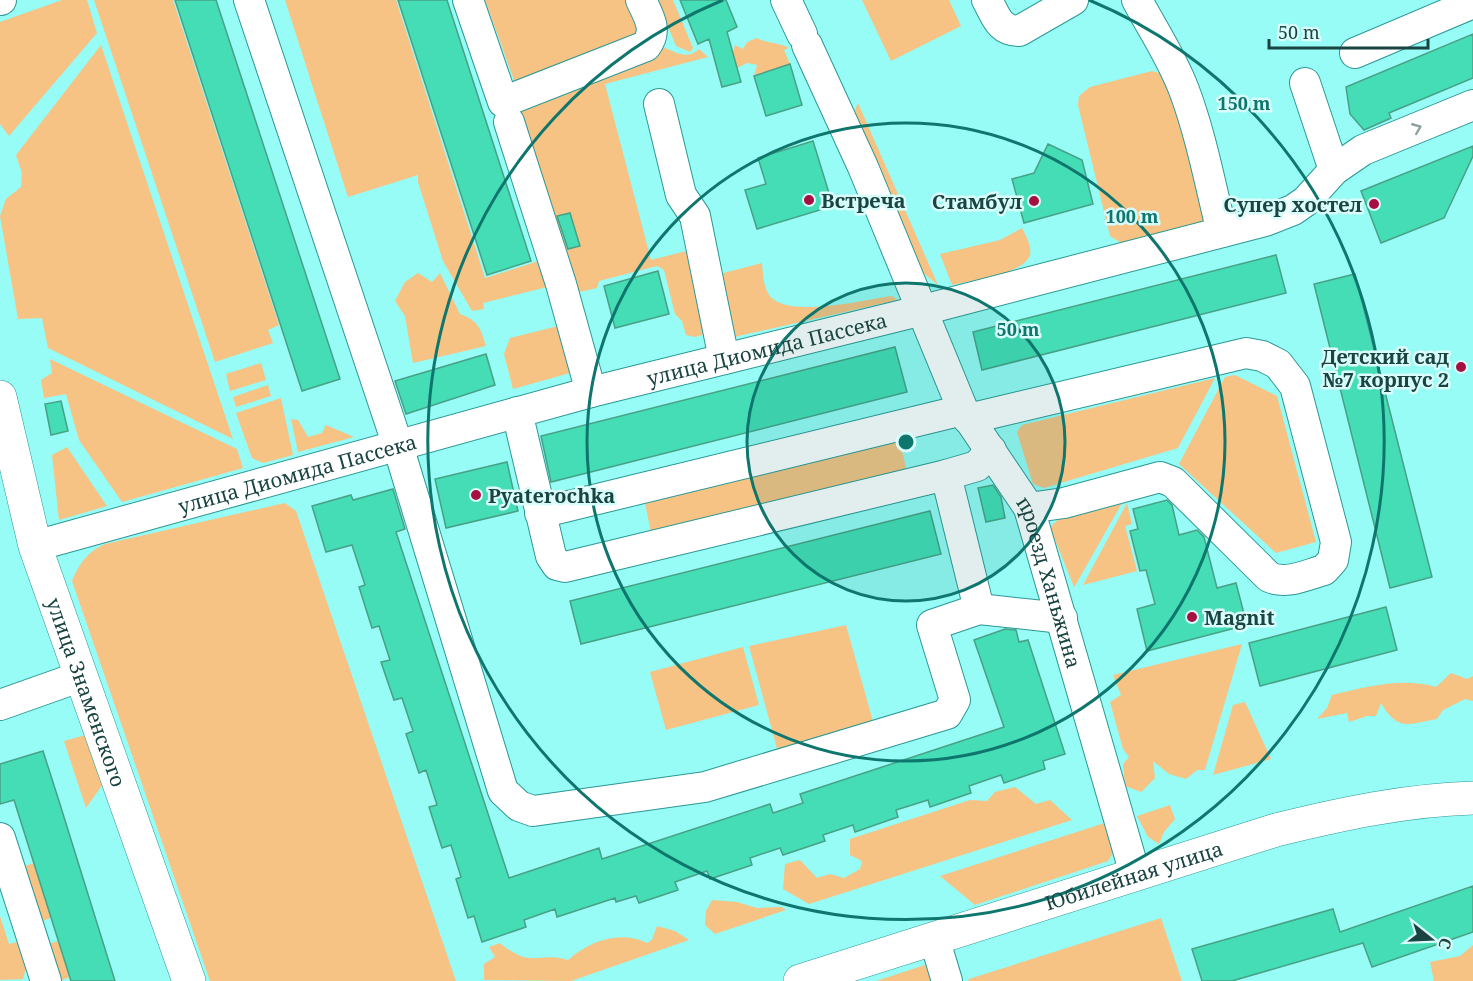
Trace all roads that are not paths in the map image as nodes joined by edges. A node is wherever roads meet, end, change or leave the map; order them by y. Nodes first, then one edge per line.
1 (249, 0) edge
2 (468, 0) edge
3 (642, 0) edge
4 (786, 0) edge
5 (987, 0) edge
6 (1073, 0) edge
7 (1137, 0) edge
8 (1473, 3) edge
9 (1354, 53) dead end
10 (1305, 83) dead end
11 (659, 104) dead end
12 (1473, 105) edge
13 (509, 123) dead end
14 (1334, 170) junction
15 (1222, 232) junction
16 (923, 310) junction
17 (724, 359) junction
18 (591, 392) junction
19 (0, 397) edge
20 (518, 412) junction
21 (966, 415) junction
22 (398, 446) junction
23 (991, 450) junction
24 (946, 475) junction
25 (1029, 508) junction
26 (540, 513) junction
27 (35, 546) junction
28 (979, 609) junction
29 (1062, 618) junction
30 (80, 677) junction
31 (0, 705) edge
32 (1473, 798) edge
33 (0, 838) edge
34 (1135, 874) junction
35 (934, 938) junction
36 (46, 981) edge
37 (189, 981) edge
38 (800, 981) edge
39 (947, 981) edge

1 - 22 street
2 - 3 street
4 - 16 street, проезд Ханьжина
5 - 6 street
7 - 15 street
8 - 9 street
10 - 14 street
11 - 17 street
14 -> 12 street, улица Диомида Пассека
13 - 18 street
14 - 15 street, улица Диомида Пассека
15 - 16 street, улица Диомида Пассека
16 - 17 street, улица Диомида Пассека
16 - 21 street, проезд Ханьжина
17 - 18 street, улица Диомида Пассека
18 - 20 street, улица Диомида Пассека
19 - 27 main road, улица Знаменского
20 - 22 street, улица Диомида Пассека
20 - 26 street
21 - 23 street, проезд Ханьжина
21 - 25 street
21 - 26 street
22 - 27 street, улица Диомида Пассека
22 - 28 street
23 - 24 street
23 - 25 street, проезд Ханьжина
24 - 26 street
24 - 28 street
25 - 29 street, проезд Ханьжина
27 - 30 main road, улица Знаменского
28 - 29 street
29 - 34 street, проезд Ханьжина
30 - 31 street
30 - 37 main road, улица Знаменского
32 - 34 main road, Юбилейная улица
33 - 36 street
34 - 35 main road, Юбилейная улица
35 - 38 main road, Юбилейная улица
35 - 39 street

